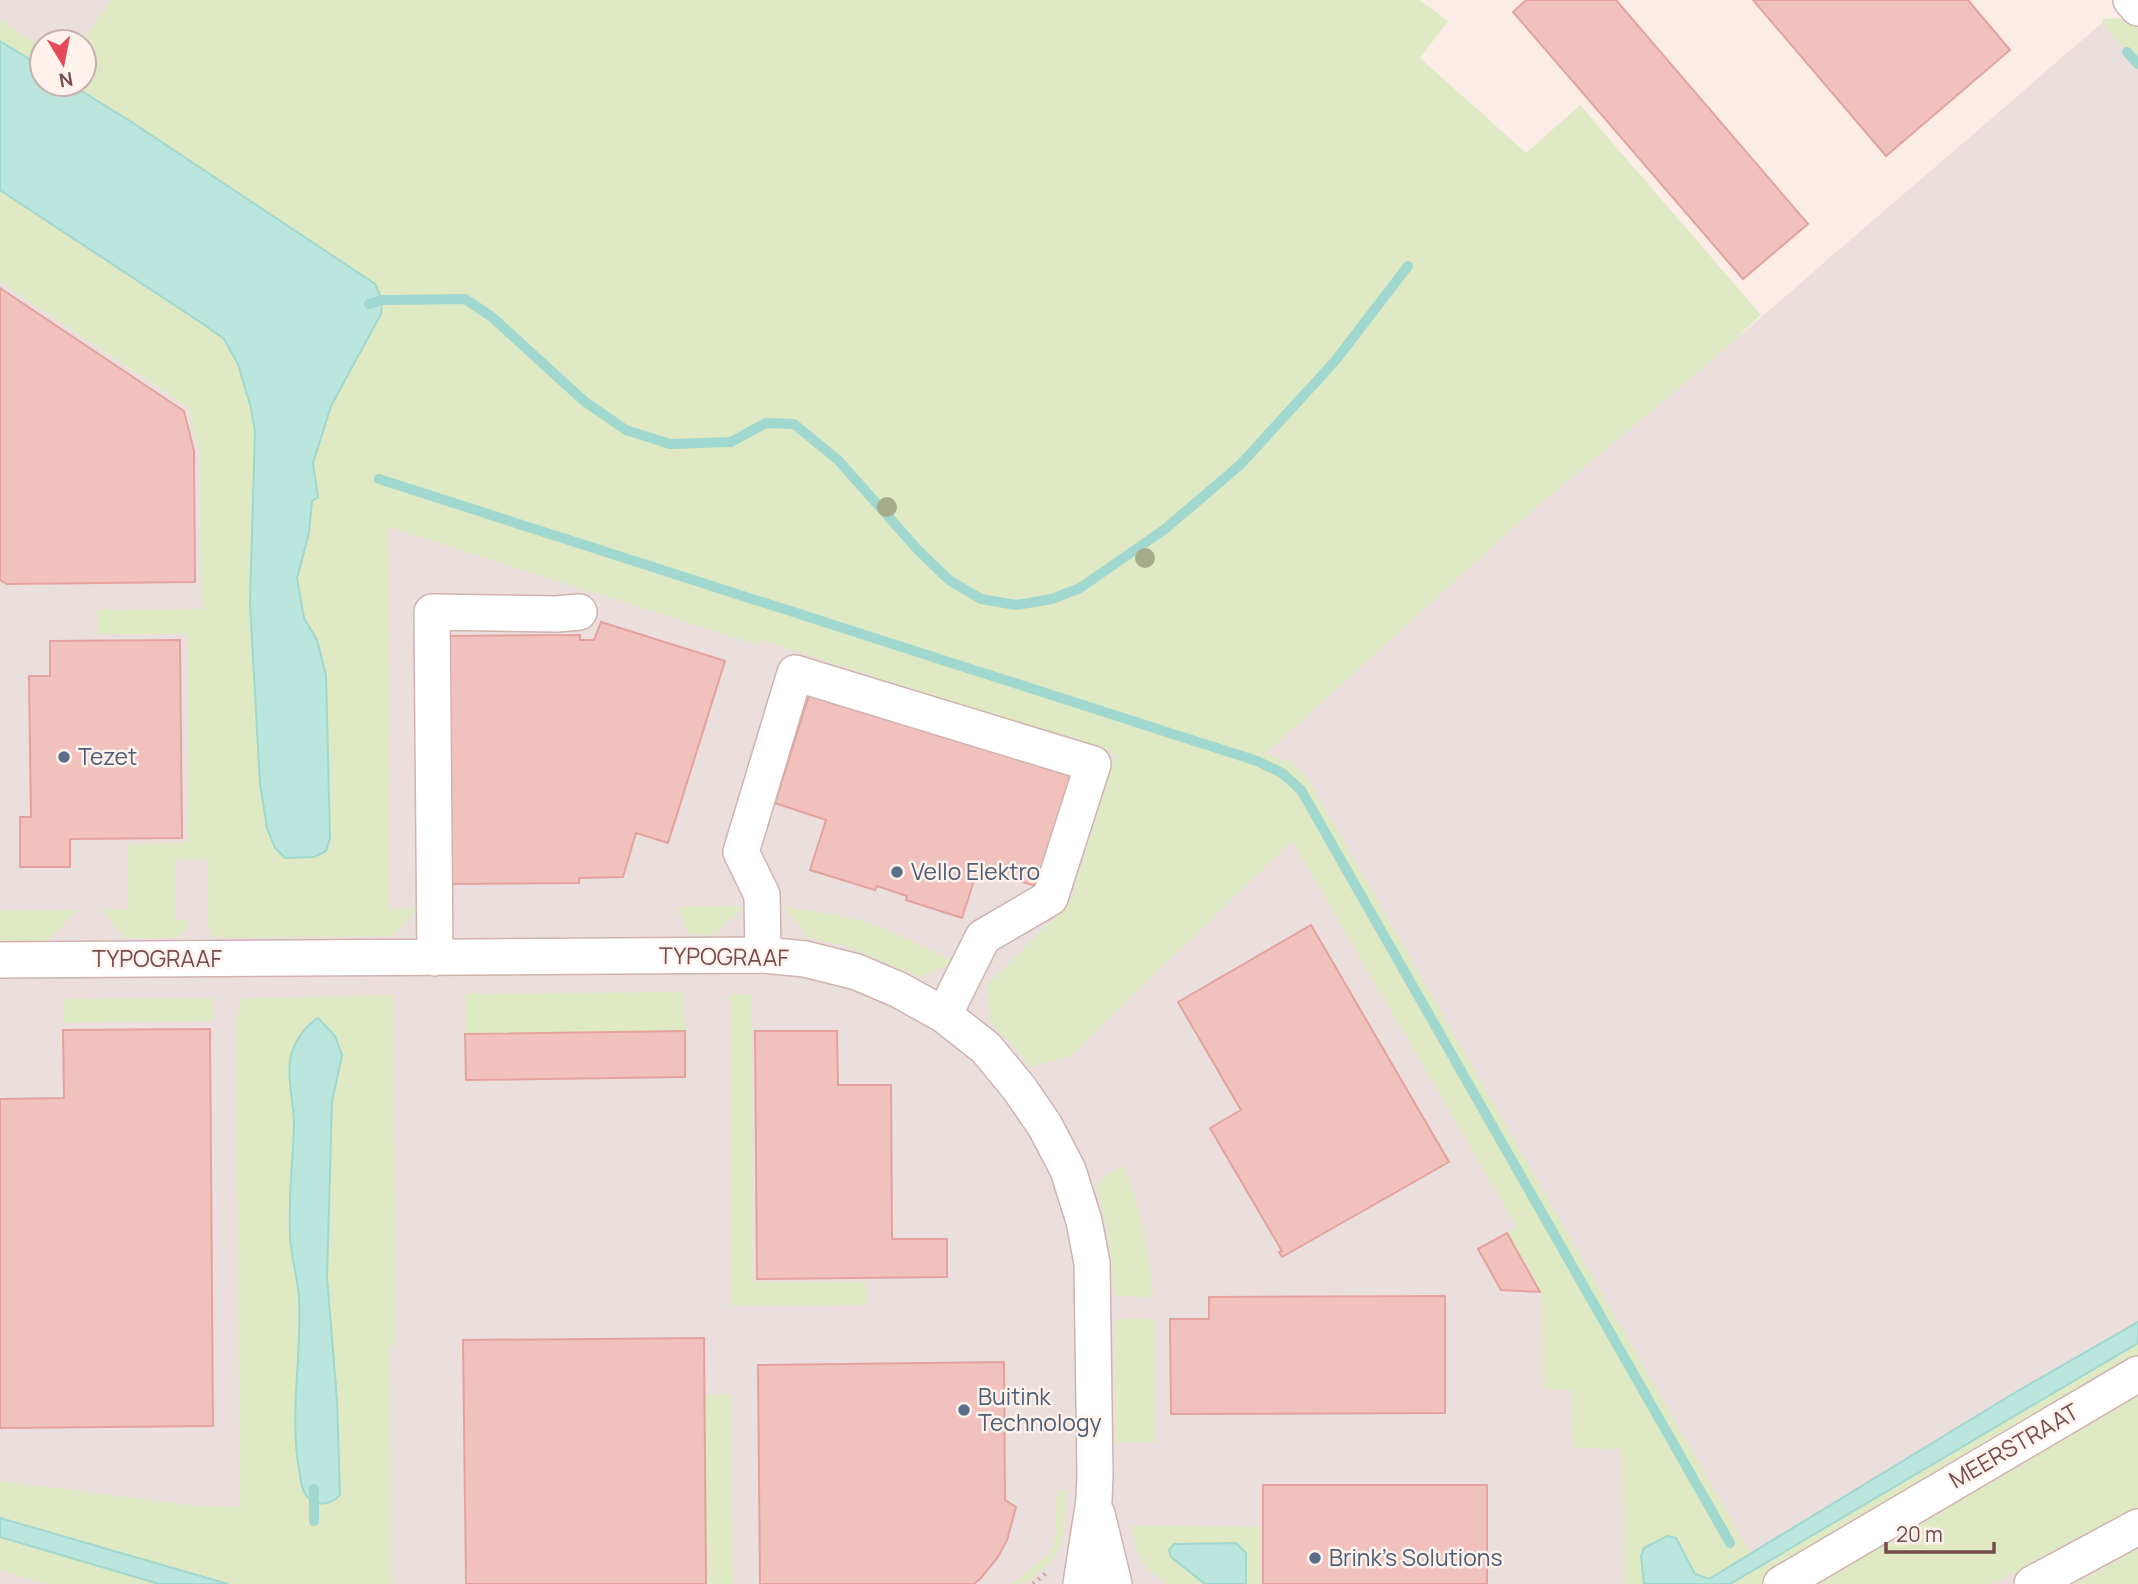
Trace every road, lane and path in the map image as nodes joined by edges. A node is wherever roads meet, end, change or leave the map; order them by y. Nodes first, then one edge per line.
1 (2132, 0) edge
2 (2138, 8) edge
3 (579, 612) dead end
4 (762, 955) junction
5 (435, 958) junction
6 (0, 960) edge
7 (944, 1014) junction
8 (2138, 1374) edge
9 (1094, 1500) junction
10 (2138, 1527) edge
11 (1081, 1584) edge
12 (1114, 1584) edge
13 (1782, 1584) edge
14 (2032, 1584) edge

1 - 2 street
3 - 5 street
4 - 5 street, TYPOGRAAF
4 - 7 street, TYPOGRAAF
4 - 7 street
5 - 6 street, TYPOGRAAF
7 - 9 street, TYPOGRAAF
8 - 13 street, MEERSTRAAT
9 - 11 street, TYPOGRAAF
9 - 12 street, TYPOGRAAF
10 - 14 street

